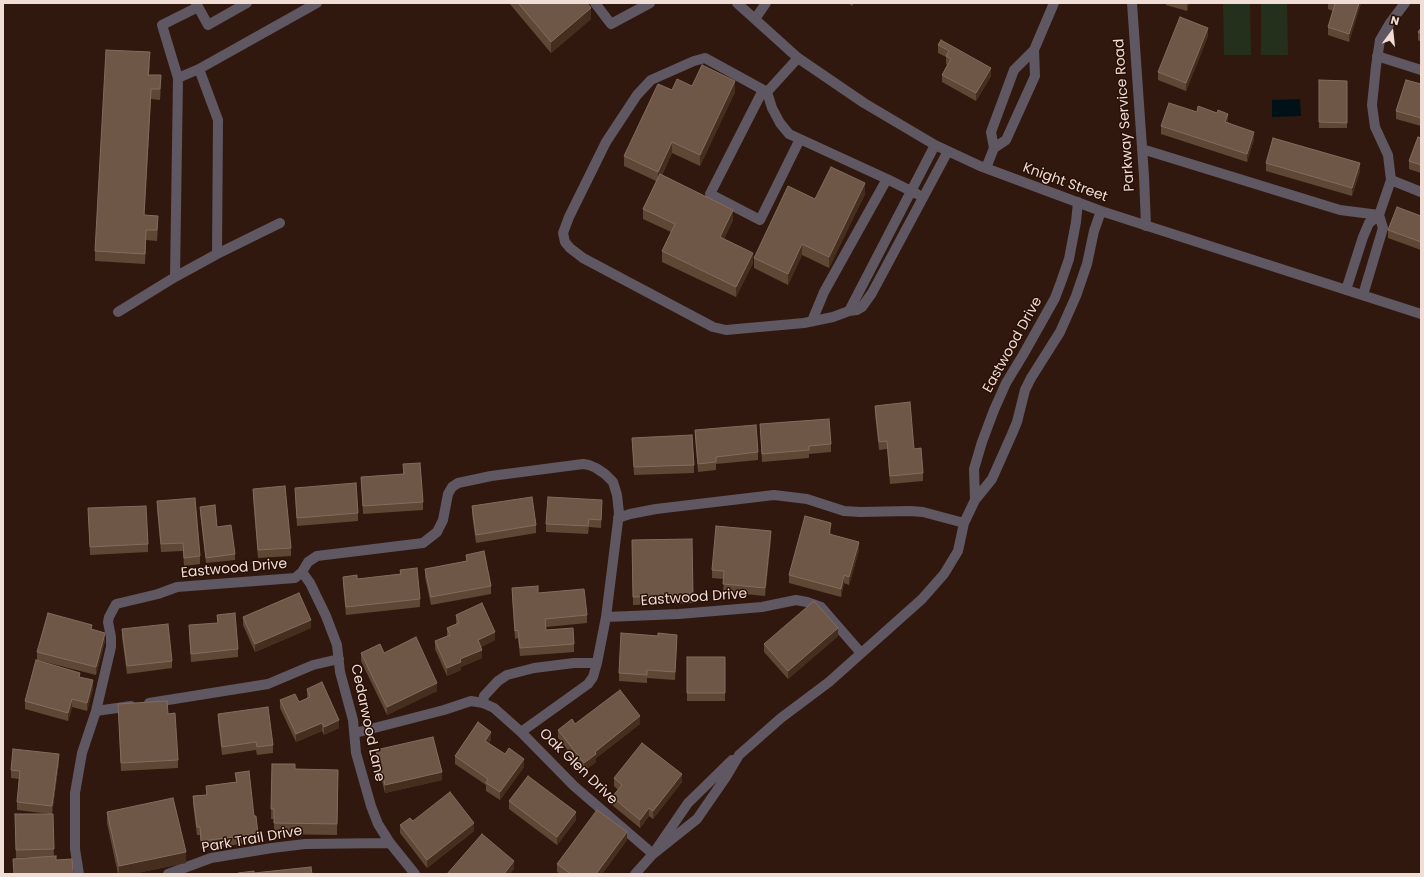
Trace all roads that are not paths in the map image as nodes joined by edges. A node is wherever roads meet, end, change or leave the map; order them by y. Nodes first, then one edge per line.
1 (247, 3) edge
2 (317, 3) edge
3 (595, 3) edge
4 (650, 3) edge
5 (737, 3) edge
6 (766, 3) edge
7 (1054, 3) edge
8 (1132, 3) edge
9 (1406, 3) edge
10 (197, 5) edge
11 (755, 19) junction
12 (1034, 50) junction
13 (1377, 56) junction
14 (798, 58) junction
15 (199, 70) junction
16 (1421, 70) edge
17 (178, 78) junction
18 (765, 91) junction
19 (800, 139) junction
20 (935, 145) junction
21 (994, 148) junction
22 (1142, 149) junction
23 (948, 151) junction
24 (986, 168) junction
25 (887, 179) junction
26 (1391, 180) junction
27 (911, 191) junction
28 (1421, 192) edge
29 (923, 198) junction
30 (1078, 202) junction
31 (1101, 211) junction
32 (1378, 215) junction
33 (280, 223) dead end
34 (1146, 226) junction
35 (217, 254) junction
36 (175, 277) junction
37 (1346, 290) junction
38 (1363, 295) junction
39 (849, 311) junction
40 (118, 312) dead end
41 (1421, 314) edge
42 (812, 321) junction
43 (975, 500) junction
44 (618, 518) junction
45 (964, 523) junction
46 (302, 572) junction
47 (606, 617) junction
48 (861, 653) junction
49 (339, 660) junction
50 (597, 664) junction
51 (483, 703) junction
52 (96, 711) junction
53 (521, 732) junction
54 (355, 733) junction
55 (738, 755) junction
56 (390, 843) junction
57 (653, 854) junction
58 (79, 874) edge
59 (168, 874) edge
60 (415, 874) edge
61 (636, 874) edge

1 - 10 street
2 - 15 street
3 - 4 street
5 - 11 street, Knight Street
6 - 11 street
7 - 12 street
8 - 22 street, Parkway Service Road
9 - 13 street
10 - 17 street
11 - 14 street, Knight Street
12 - 21 street
12 - 21 street
13 - 16 street
13 - 26 street
14 - 18 street
14 - 20 street, Knight Street
15 - 17 street
15 - 35 street
17 - 36 street
18 - 19 street
18 - 19 street
18 - 42 street
19 - 25 street
20 - 23 street, Knight Street
20 - 27 street
21 - 24 street
22 - 32 street
22 - 34 street, Parkway Service Road
23 - 24 street, Knight Street
23 - 29 street
24 - 30 street, Knight Street
25 - 27 street
25 - 42 street
26 - 28 street
26 - 32 street
27 - 29 street
27 - 39 street
29 - 39 street
30 - 31 street, Knight Street
30 - 43 street, Eastwood Drive
31 - 34 street, Knight Street
31 - 43 street, Eastwood Drive
32 - 37 street
32 - 38 street
33 - 35 street
34 - 37 street, Knight Street
35 - 36 street
36 - 40 street
37 - 38 street, Knight Street
38 - 41 street, Knight Street
39 - 42 street
43 - 45 street, Eastwood Drive
44 - 45 street
44 - 46 street, Eastwood Drive
44 - 47 street, Eastwood Drive
45 - 48 street, Eastwood Drive
46 - 49 street, Cedarwood Lane
46 - 52 street, Eastwood Drive
47 - 48 street, Eastwood Drive
47 - 50 street
48 - 55 street, Eastwood Drive
49 - 52 street
49 - 54 street, Cedarwood Lane
50 - 51 street
50 - 53 street
51 - 53 street, Oak Glen Drive
51 - 54 street
52 - 58 street, Eastwood Drive
53 - 57 street, Oak Glen Drive
54 - 56 street, Cedarwood Lane
55 - 57 street, Eastwood Drive
55 - 57 street, Eastwood Drive
56 - 59 street, Park Trail Drive
56 - 60 street, Cedarwood Lane
57 - 61 street, Eastwood Drive

